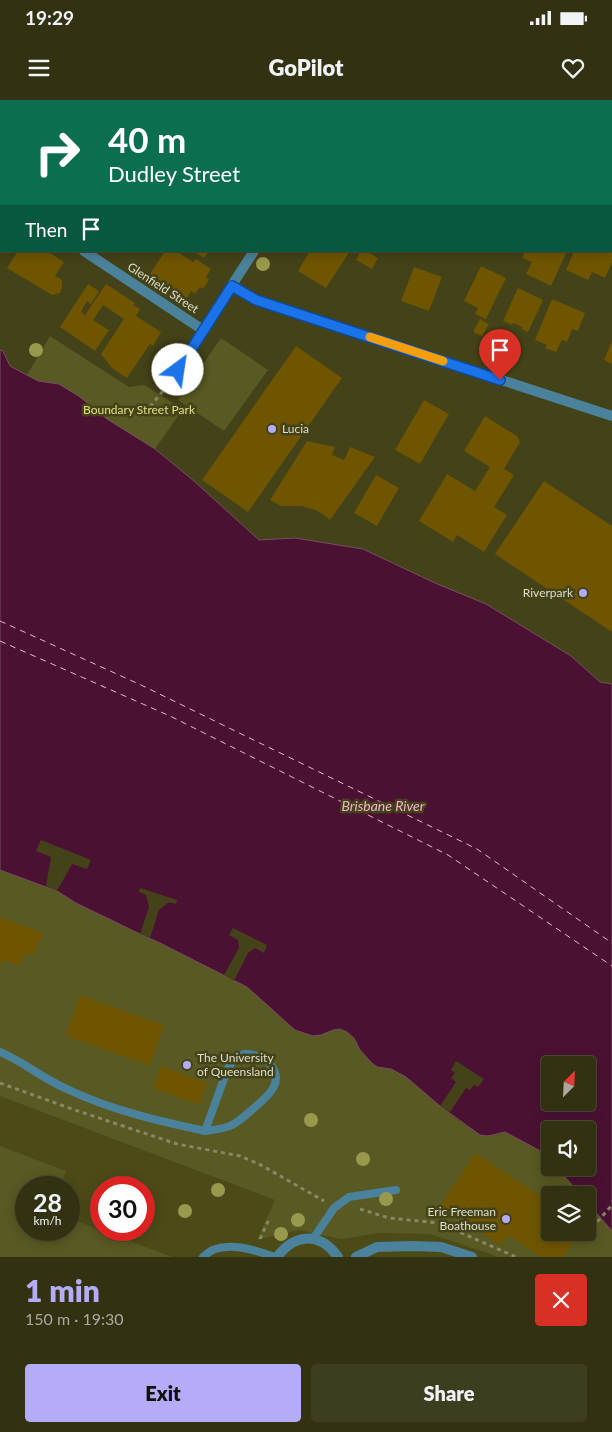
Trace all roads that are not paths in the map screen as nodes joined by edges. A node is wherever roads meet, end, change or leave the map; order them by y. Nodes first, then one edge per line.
1 (86, 252) edge
2 (253, 252) edge
3 (232, 286) junction
4 (203, 330) junction
5 (178, 370) road end
6 (612, 416) edge
7 (0, 1052) edge
8 (205, 1131) junction
9 (396, 1190) dead end
10 (312, 1239) junction
11 (204, 1257) edge
12 (276, 1257) edge
13 (338, 1257) edge
14 (356, 1257) edge
15 (472, 1257) edge

1 - 4 street, Glenfield Street
2 - 3 street
3 - 4 street
3 - 6 street
4 - 5 street
7 - 8 lane
8 - 8 lane
9 - 10 lane
10 - 12 street
10 - 13 street
11 - 12 lane
14 - 15 street

